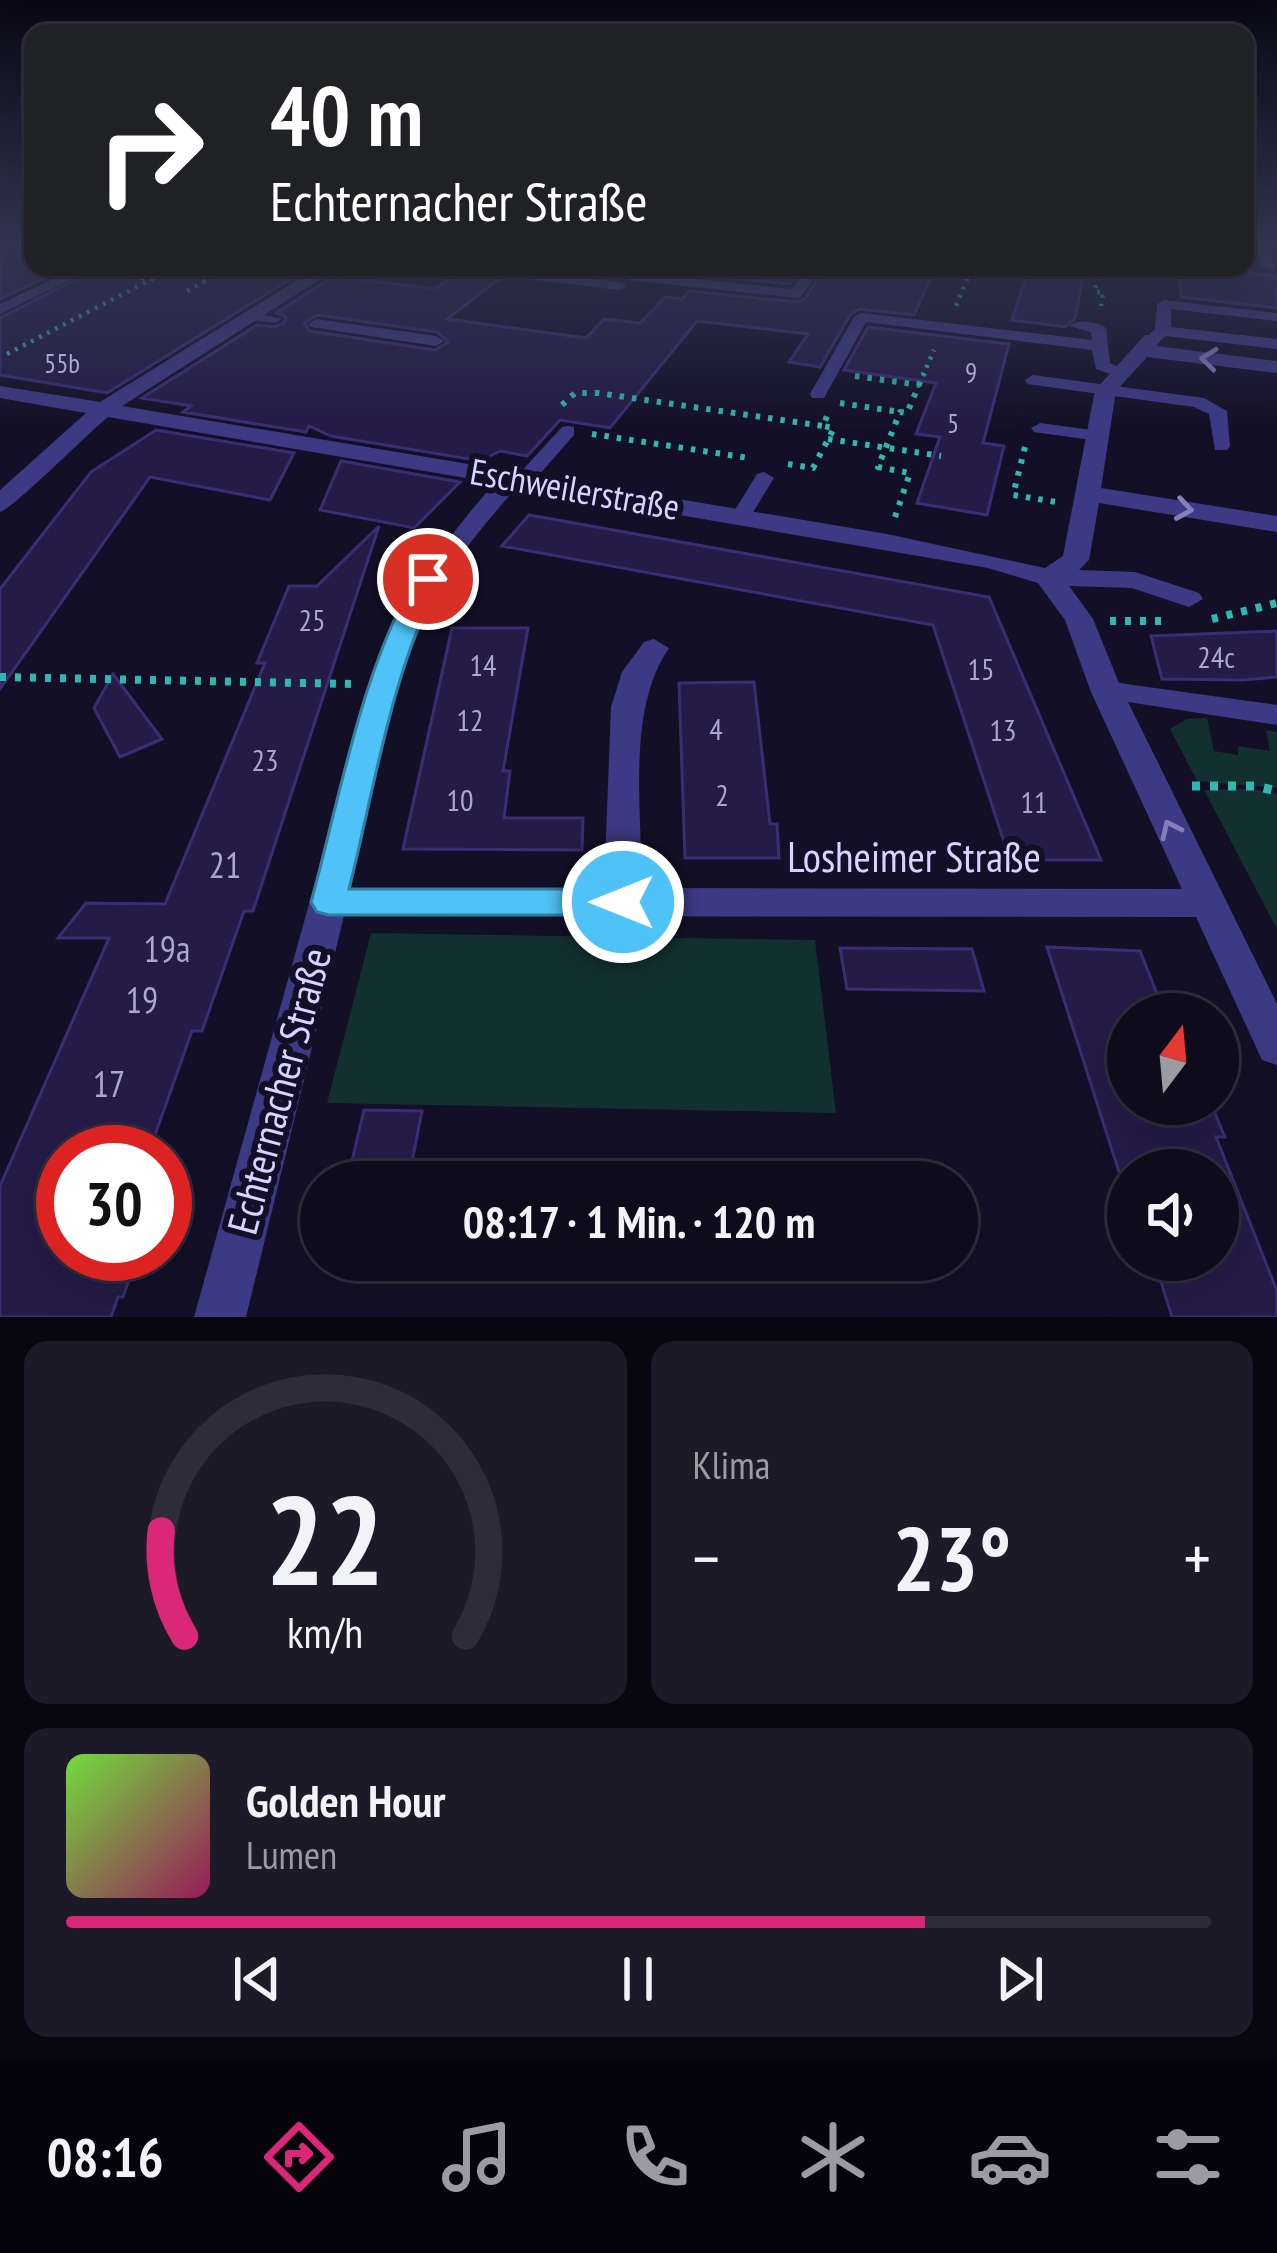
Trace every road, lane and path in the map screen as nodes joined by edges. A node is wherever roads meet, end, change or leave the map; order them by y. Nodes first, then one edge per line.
1 (97, 307) edge
2 (264, 307) edge
3 (1102, 307) edge
4 (1163, 307) edge
5 (1194, 307) edge
6 (250, 316) junction
7 (1277, 317) edge
8 (274, 319) dead end
9 (316, 324) dead end
10 (1077, 326) dead end
11 (944, 327) junction
12 (1099, 337) junction
13 (1152, 340) junction
14 (436, 341) dead end
15 (1277, 344) edge
16 (7, 354) dead end
17 (1277, 367) edge
18 (830, 373) junction
19 (1034, 380) dead end
20 (1114, 382) junction
21 (920, 385) junction
22 (0, 392) edge
23 (818, 394) dead end
24 (1159, 397) junction
25 (101, 408) junction
26 (900, 412) junction
27 (1159, 417) dead end
28 (823, 426) junction
29 (1040, 428) dead end
30 (568, 431) junction
31 (1099, 436) junction
32 (828, 439) junction
33 (1221, 446) dead end
34 (886, 448) junction
35 (940, 456) dead end
36 (750, 458) dead end
37 (768, 470) joint
38 (518, 479) junction
39 (1091, 494) junction
40 (0, 505) edge
41 (740, 518) junction
42 (1277, 524) edge
43 (886, 542) junction
44 (1048, 577) junction
45 (1189, 598) dead end
46 (654, 648) dead end
47 (0, 676) edge
48 (386, 685) junction
49 (1107, 692) junction
50 (1277, 715) edge
51 (1192, 786) dead end
52 (1277, 791) edge
53 (329, 902) junction
54 (623, 902) junction
55 (1205, 903) junction
56 (1277, 1048) edge
57 (220, 1317) edge

1 - 16 path
2 - 6 street
3 - 12 path
4 - 13 lane
5 - 7 lane
6 - 8 lane
6 - 25 street
9 - 14 lane
10 - 12 lane
11 - 12 lane
11 - 18 lane
11 - 21 path
12 - 20 lane
13 - 15 lane
17 -> 13 street
13 - 20 street
18 - 21 path
18 - 23 lane
19 - 20 lane
20 - 24 lane
20 - 31 street
21 - 26 path
22 - 25 street, Eschweilerstraße
24 - 27 lane
24 - 33 lane
25 - 38 street, Eschweilerstraße
25 - 40 street
26 - 28 path
26 - 34 path
28 - 30 path
28 - 32 path
29 - 31 lane
30 - 36 path
30 - 38 lane
31 - 39 street
32 - 34 path
32 - 37 path
34 - 35 path
34 - 43 path
37 - 41 lane
38 - 41 street, Eschweilerstraße
38 - 48 street, Echternacher Straße
39 -> 42 street
39 - 44 street
41 - 43 street, Eschweilerstraße
43 - 44 street, Eschweilerstraße
44 - 45 street, Eschweilerstraße
44 - 49 street
46 - 54 street
47 - 48 path
48 - 53 street, Echternacher Straße
49 - 50 street
55 -> 49 street
51 - 52 path
53 - 54 street, Losheimer Straße
53 - 57 street, Echternacher Straße
54 - 55 street, Losheimer Straße
55 - 56 street

